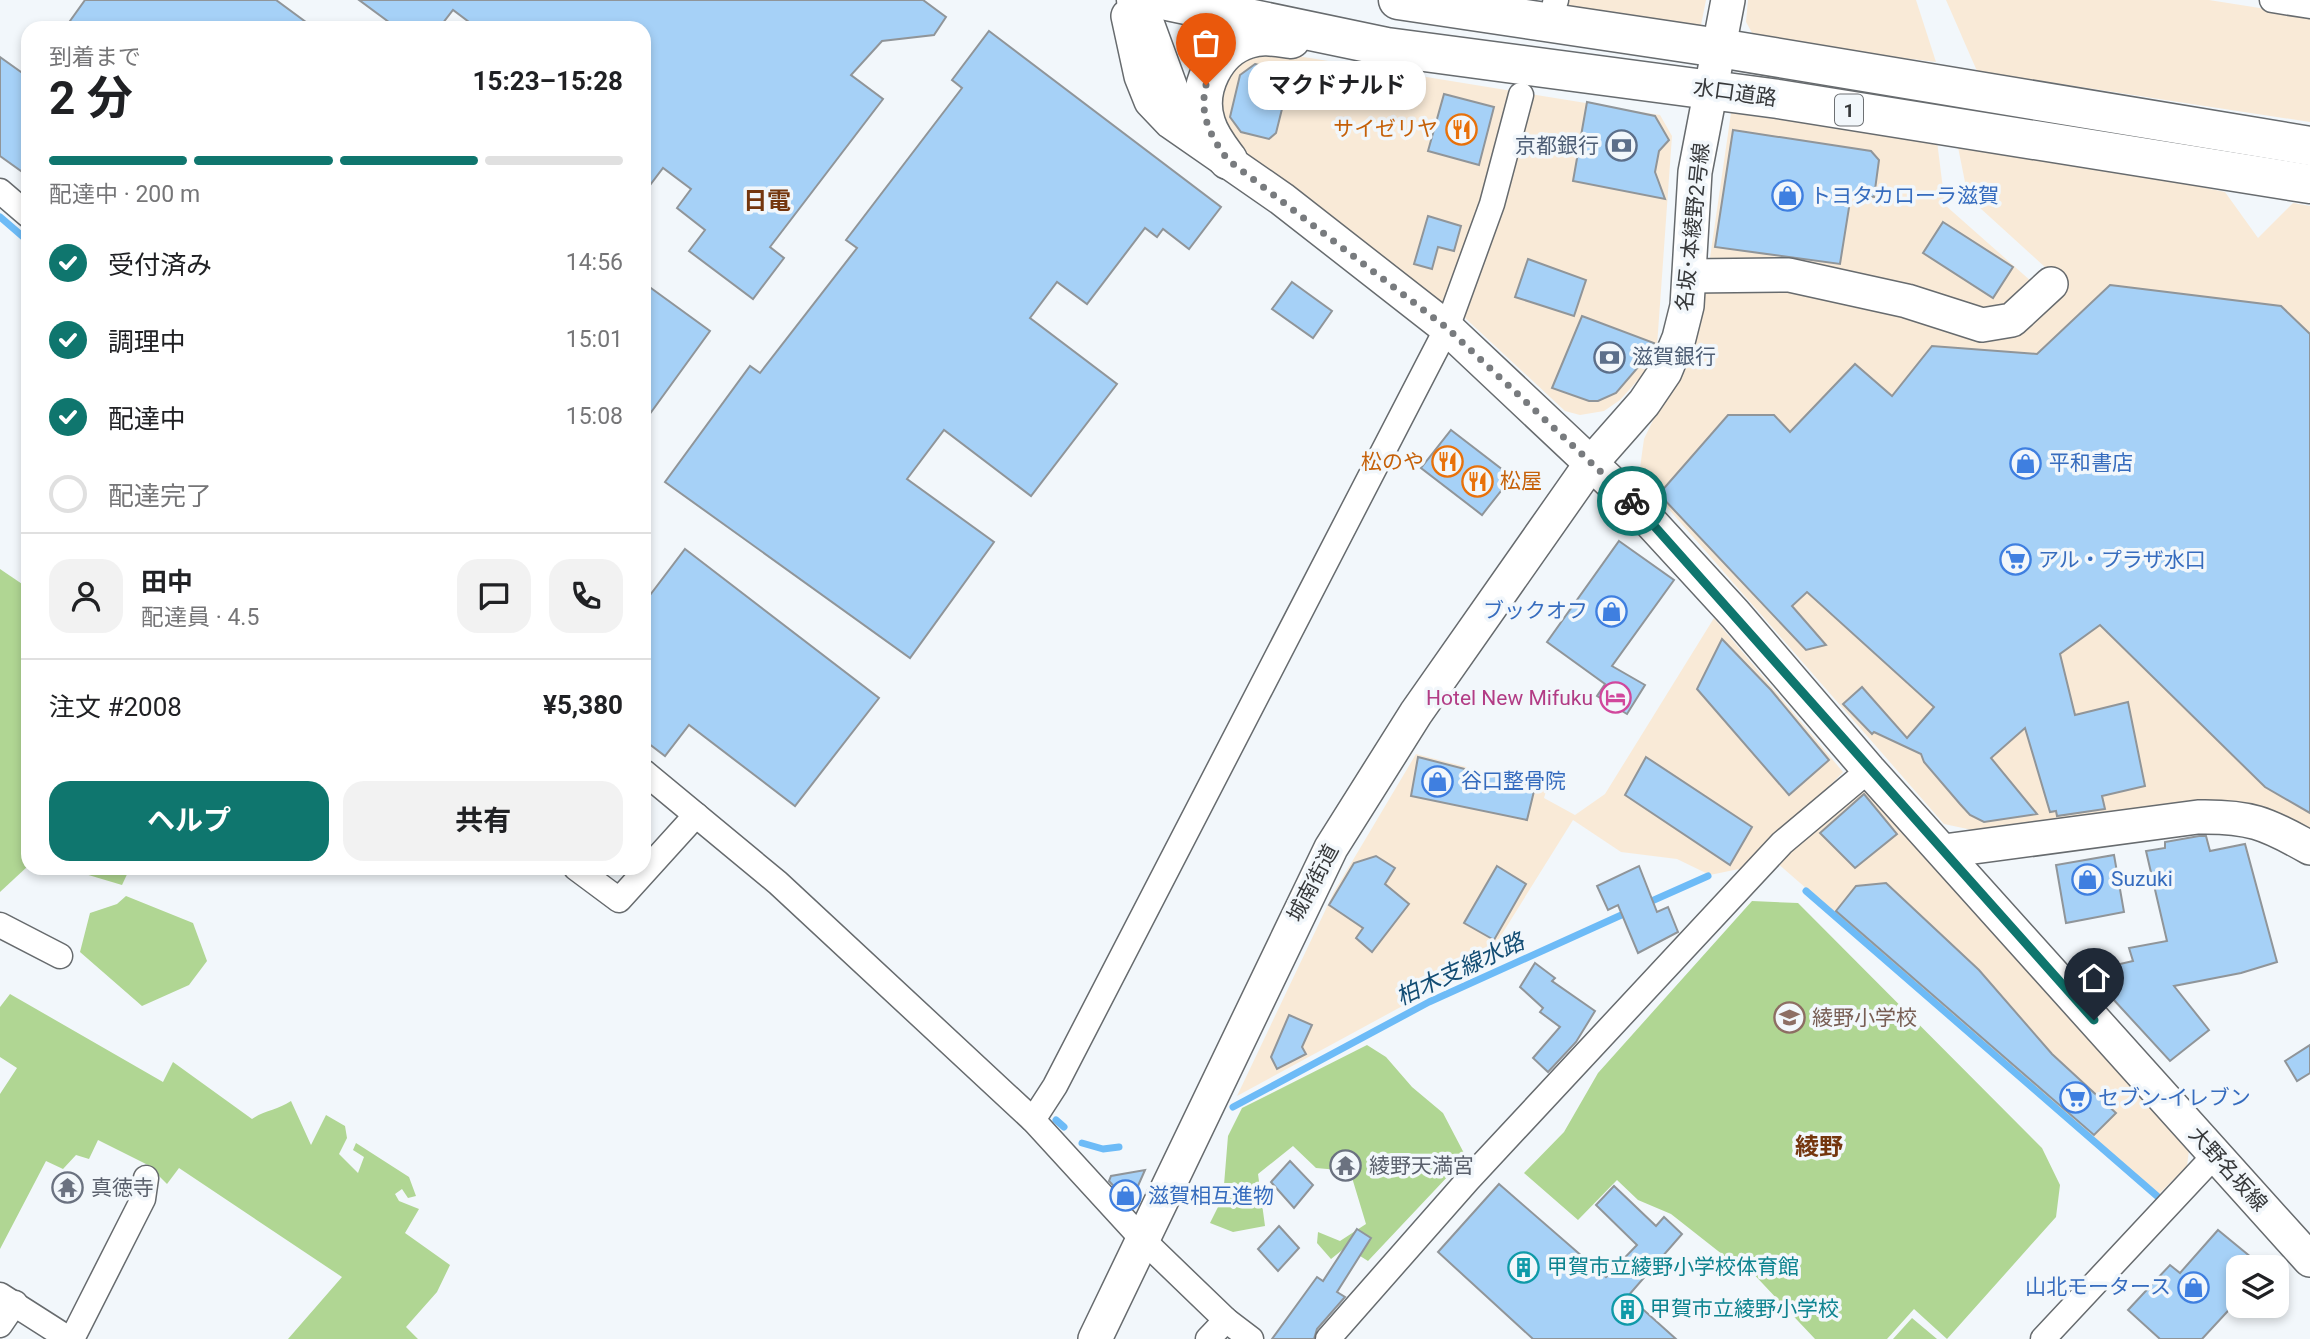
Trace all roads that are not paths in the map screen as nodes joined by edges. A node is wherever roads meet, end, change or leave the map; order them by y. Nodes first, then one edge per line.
1 (1119, 0) edge
2 (1136, 0) edge
3 (1162, 0) edge
4 (1398, 0) edge
5 (1728, 0) edge
6 (2272, 0) edge
7 (2310, 6) edge
8 (1387, 47) junction
9 (1718, 48) junction
10 (1710, 90) junction
11 (1521, 95) dead end
12 (2310, 146) edge
13 (1221, 150) junction
14 (2310, 184) edge
15 (0, 191) edge
16 (21, 209) edge
17 (1690, 276) junction
18 (2051, 284) dead end
19 (1447, 328) junction
20 (1592, 462) junction
21 (1869, 770) junction
22 (651, 778) edge
23 (696, 815) junction
24 (2310, 848) edge
25 (1944, 851) junction
26 (651, 865) edge
27 (585, 875) edge
28 (642, 875) edge
29 (0, 925) edge
30 (60, 956) dead end
31 (1033, 1120) junction
32 (2215, 1155) junction
33 (146, 1178) dead end
34 (1143, 1240) junction
35 (2310, 1260) edge
36 (7, 1299) edge
37 (1226, 1320) junction
38 (0, 1325) edge
39 (71, 1339) edge
40 (1095, 1339) edge
41 (1208, 1339) edge
42 (1251, 1339) edge
43 (1328, 1339) edge
44 (2043, 1339) edge

1 - 13 street, 大野名坂線
2 - 13 highway
3 - 8 highway, 水口道路 / 1
4 - 9 highway, 水口道路 / 1
5 - 9 street, 名坂･本綾野2号線
6 - 7 street
8 - 10 highway, 水口道路 / 1
8 - 13 highway
9 - 10 street, 名坂･本綾野2号線
9 - 12 highway, 水口道路 / 1
10 - 14 highway, 水口道路 / 1
10 - 17 street, 名坂･本綾野2号線
11 - 19 street
13 - 19 street, 大野名坂線
15 - 16 street
17 - 18 street
17 - 20 street, 名坂･本綾野2号線
19 - 20 street, 大野名坂線
19 - 31 street
20 - 21 street, 大野名坂線
20 - 34 street, 城南街道
21 - 25 street, 大野名坂線
21 - 43 street
22 - 23 street
23 - 26 street
23 - 31 street
24 - 25 street
25 - 32 street, 大野名坂線
27 - 28 street
29 - 30 street
31 - 34 street
32 - 35 street, 大野名坂線
32 - 44 street
33 - 39 street
34 - 37 street
34 - 40 street, 城南街道
36 - 38 street
36 - 39 street
37 - 41 street
37 - 42 street

